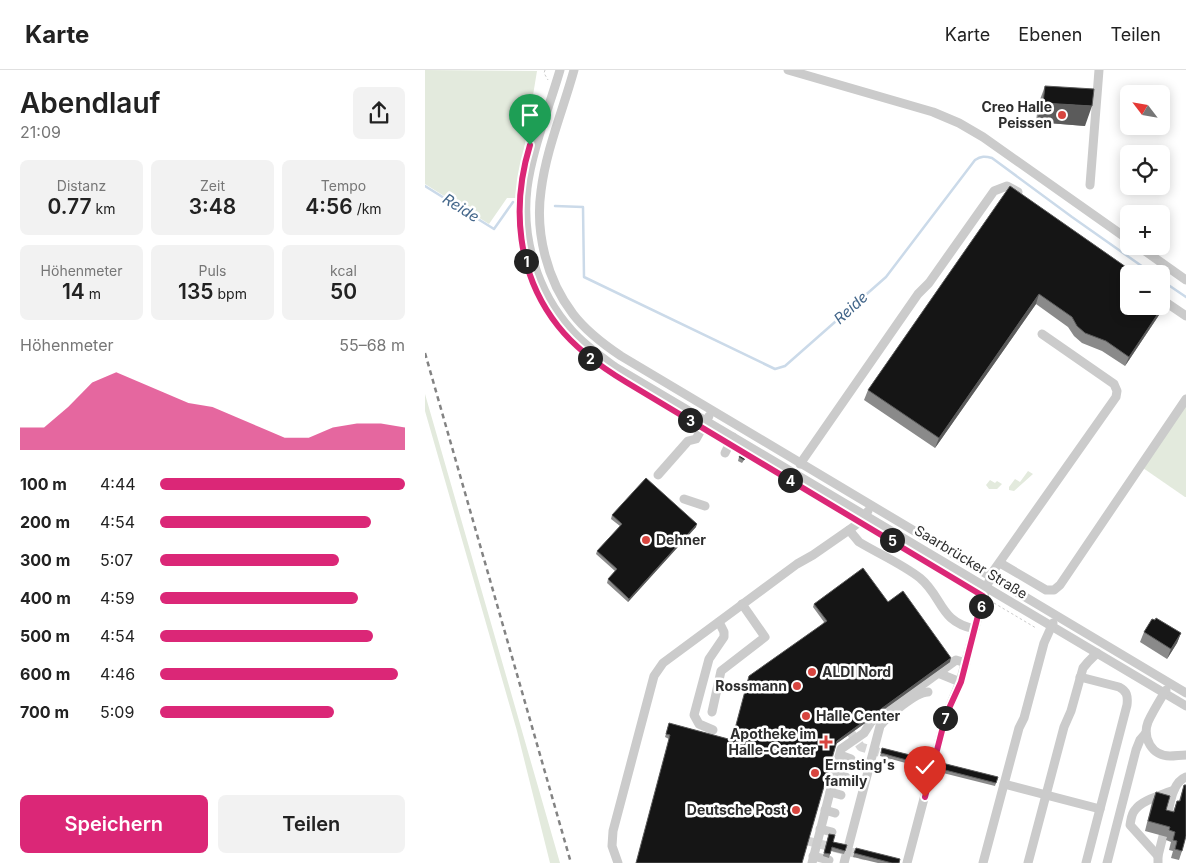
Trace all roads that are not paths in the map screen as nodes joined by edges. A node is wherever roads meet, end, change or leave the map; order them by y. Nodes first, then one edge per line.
1 (560, 70) edge
2 (788, 70) edge
3 (1099, 70) edge
4 (571, 71) edge
5 (1090, 185) dead end
6 (1021, 196) edge
7 (1120, 234) edge
8 (1151, 255) edge
9 (1186, 280) edge
10 (1170, 305) edge
11 (1186, 316) edge
12 (1042, 334) dead end
13 (1186, 399) edge
14 (712, 411) junction
15 (706, 421) junction
16 (733, 437) junction
17 (725, 453) dead end
18 (800, 464) junction
19 (657, 475) dead end
20 (684, 499) dead end
21 (705, 506) dead end
22 (871, 506) junction
23 (865, 516) junction
24 (849, 530) junction
25 (1000, 562) junction
26 (990, 577) junction
27 (985, 592) junction
28 (742, 604) junction
29 (1057, 616) junction
30 (719, 622) junction
31 (975, 629) junction
32 (1050, 630) junction
33 (689, 641) junction
34 (688, 653) dead end
35 (1097, 653) junction
36 (966, 663) junction
37 (938, 673) junction
38 (1081, 675) junction
39 (961, 682) junction
40 (1170, 684) junction
41 (928, 692) dead end
42 (1186, 693) edge
43 (1164, 694) junction
44 (903, 702) junction
45 (1186, 706) edge
46 (711, 712) dead end
47 (884, 716) junction
48 (713, 730) dead end
49 (864, 733) junction
50 (1146, 733) junction
51 (877, 737) junction
52 (1186, 754) edge
53 (840, 756) junction
54 (851, 759) dead end
55 (835, 774) junction
56 (846, 777) dead end
57 (1186, 777) edge
58 (1004, 784) junction
59 (1174, 789) junction
60 (830, 792) junction
61 (841, 795) dead end
62 (1046, 795) junction
63 (1124, 801) junction
64 (1100, 809) junction
65 (825, 810) junction
66 (835, 813) dead end
67 (1133, 813) junction
68 (1166, 820) edge
69 (1130, 826) junction
70 (821, 829) junction
71 (832, 832) edge
72 (1115, 836) junction
73 (1163, 836) dead end
74 (1158, 859) edge
75 (813, 860) edge
76 (829, 860) dead end
77 (618, 863) edge
78 (844, 863) edge
79 (907, 863) edge
80 (983, 863) edge
81 (1028, 863) edge
82 (1086, 863) edge
83 (1107, 863) edge

1 - 15 street, Saarbrücker Straße
2 - 7 street
3 - 5 street
4 - 14 street, Saarbrücker Straße
6 - 18 street
8 - 9 street
10 - 11 street
12 - 25 street
13 - 25 street
14 - 15 street
14 - 18 street, Saarbrücker Straße
15 - 16 street, Saarbrücker Straße
15 - 19 street
16 - 17 street
16 - 23 street, Saarbrücker Straße
18 - 22 street, Saarbrücker Straße
20 - 21 street
22 - 23 street
22 - 26 street, Saarbrücker Straße
23 - 24 street
23 - 27 street, Saarbrücker Straße
24 - 28 street
24 - 31 street
25 - 26 street
26 - 27 street
26 - 29 street, Saarbrücker Straße
27 - 31 street
27 - 32 street, Saarbrücker Straße
28 - 30 street
28 - 46 street
29 - 32 street
29 - 40 street, Saarbrücker Straße
30 - 33 street
30 - 48 street
31 - 36 street
32 - 35 street, Saarbrücker Straße
32 - 58 street
33 - 34 street
33 - 77 street
35 - 38 street
35 - 43 street, Saarbrücker Straße
36 - 37 street
36 - 39 street
37 - 39 street
37 - 44 street
38 - 62 street
38 - 64 street
39 - 79 street
40 - 42 street, Saarbrücker Straße
40 - 43 street
41 - 44 street
43 - 45 street, Saarbrücker Straße
43 - 50 street
44 - 47 street
47 - 49 street
47 - 51 street
49 - 51 street
49 - 53 street
50 - 52 street
50 - 63 street
51 - 78 street
53 - 54 street
53 - 55 street
55 - 56 street
55 - 60 street
57 - 59 street
58 - 62 street
58 - 80 street
59 - 67 street
59 - 68 street
60 - 61 street
60 - 65 street
62 - 64 street
62 - 81 street
63 - 67 street
63 - 72 street
64 - 82 street
65 - 66 street
65 - 70 street
67 - 69 street
69 - 72 street
69 - 74 street
70 - 71 street
70 - 75 street
72 - 83 street
73 - 74 street
75 - 76 street

